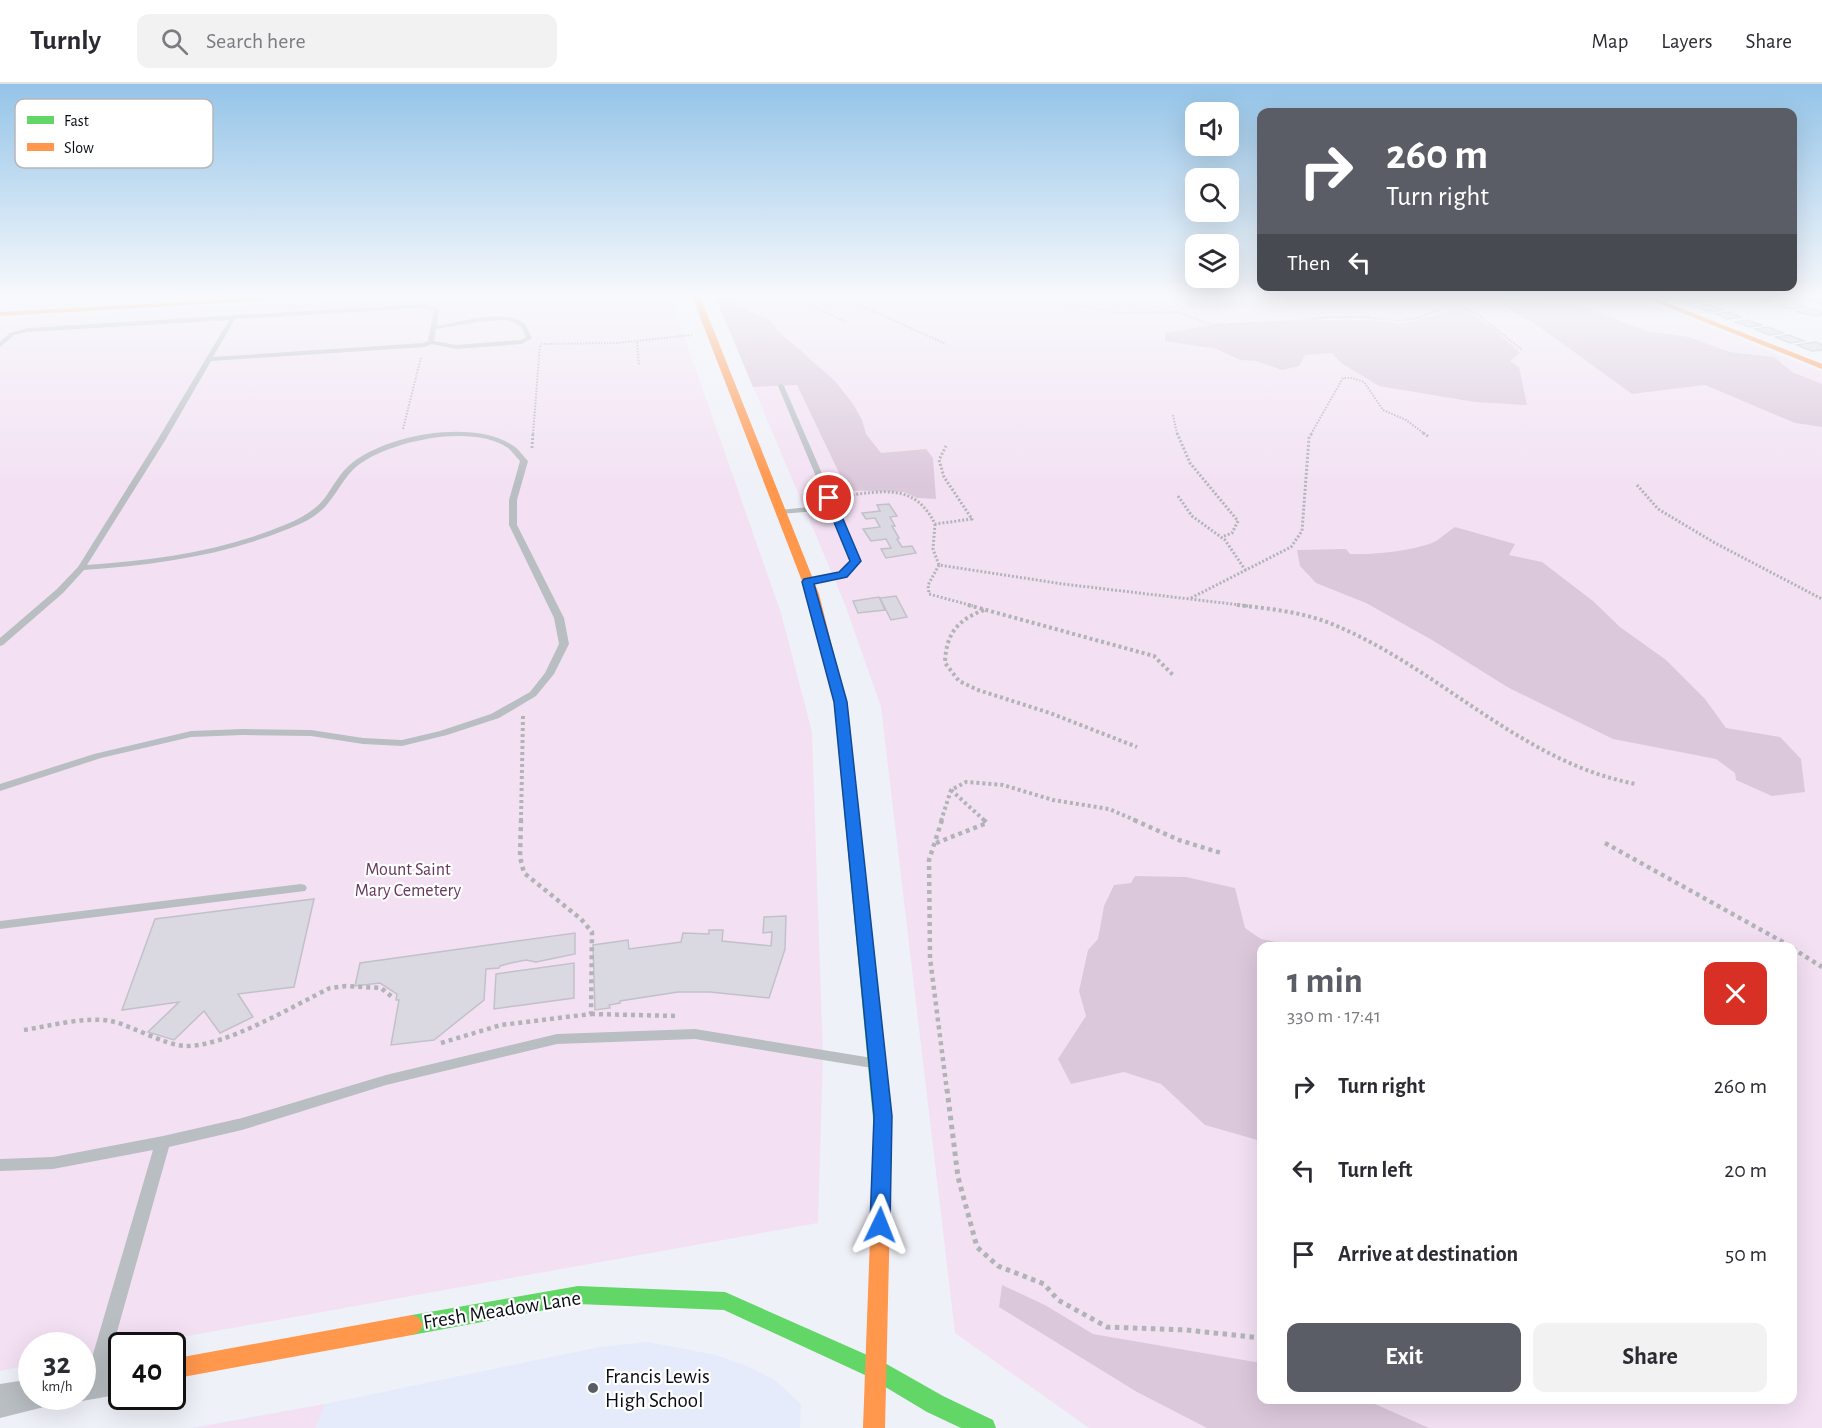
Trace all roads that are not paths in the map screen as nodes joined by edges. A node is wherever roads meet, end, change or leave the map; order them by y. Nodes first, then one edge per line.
1 (209, 359) joint
2 (213, 359) edge
3 (720, 359) edge
4 (1801, 359) edge
5 (1822, 367) edge
6 (781, 386) dead end
7 (833, 507) junction
8 (780, 512) junction
9 (81, 567) junction
10 (808, 582) junction
11 (0, 643) edge
12 (0, 788) edge
13 (301, 888) dead end
14 (0, 925) edge
15 (878, 1064) junction
16 (163, 1142) junction
17 (0, 1166) edge
18 (186, 1366) edge
19 (874, 1369) junction
20 (99, 1382) edge
21 (18, 1398) edge
22 (0, 1401) edge
23 (874, 1428) edge
24 (985, 1428) edge

1 - 2 lane
1 - 9 lane
3 - 8 street
4 - 5 street
6 - 7 lane
7 - 8 lane
7 - 10 lane
8 - 10 street
9 - 11 lane
9 - 12 lane
10 - 15 street
13 - 14 lane
15 - 16 lane
15 - 19 street
16 - 17 lane
16 - 20 lane
18 - 19 street, Fresh Meadow Lane
19 - 23 street
19 - 24 street, Fresh Meadow Lane
21 - 22 street

